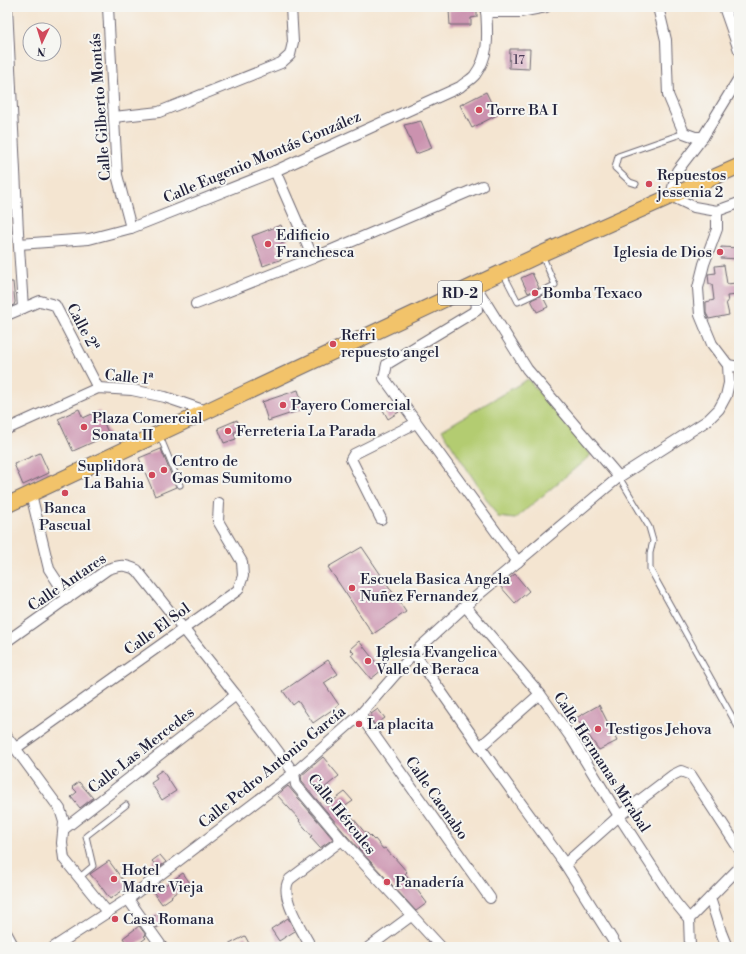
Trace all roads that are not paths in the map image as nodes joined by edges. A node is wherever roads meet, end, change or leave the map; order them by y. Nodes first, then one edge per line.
1 (7, 7) edge
2 (108, 7) edge
3 (291, 7) edge
4 (546, 7) edge
5 (658, 7) edge
6 (724, 7) edge
7 (486, 10) edge
8 (739, 50) edge
9 (739, 78) edge
10 (114, 117) junction
11 (684, 133) junction
12 (703, 137) junction
13 (739, 166) edge
14 (275, 171) junction
15 (636, 184) dead end
16 (482, 186) dead end
17 (671, 196) junction
18 (739, 203) edge
19 (717, 211) junction
20 (132, 228) junction
21 (19, 244) junction
22 (541, 254) junction
23 (313, 258) junction
24 (503, 272) junction
25 (475, 286) junction
26 (196, 304) dead end
27 (23, 308) junction
28 (7, 316) edge
29 (728, 365) junction
30 (739, 367) edge
31 (98, 388) junction
32 (206, 411) junction
33 (416, 423) junction
34 (7, 429) edge
35 (159, 433) junction
36 (619, 477) junction
37 (180, 485) dead end
38 (31, 494) junction
39 (219, 502) dead end
40 (7, 505) edge
41 (380, 519) dead end
42 (518, 562) junction
43 (144, 577) joint
44 (68, 598) junction
45 (465, 606) junction
46 (184, 628) junction
47 (7, 641) edge
48 (414, 653) junction
49 (540, 694) junction
50 (236, 695) junction
51 (360, 715) junction
52 (739, 729) edge
53 (7, 737) edge
54 (480, 747) junction
55 (16, 748) junction
56 (294, 773) junction
57 (126, 805) dead end
58 (619, 816) junction
59 (64, 829) junction
60 (342, 840) junction
61 (739, 849) edge
62 (566, 864) junction
63 (739, 868) edge
64 (80, 878) junction
65 (490, 898) dead end
66 (710, 898) junction
67 (128, 899) junction
68 (108, 913) junction
69 (411, 916) junction
70 (689, 918) junction
71 (7, 934) edge
72 (14, 947) edge
73 (54, 947) edge
74 (162, 947) edge
75 (311, 947) edge
76 (369, 947) edge
77 (441, 947) edge
78 (617, 947) edge
79 (690, 947) edge
80 (727, 947) edge

1 - 21 street
2 - 10 street, Calle Gilberto Montás
3 - 10 street
4 - 7 street
5 - 11 street
6 - 8 street
7 - 14 street, Calle Eugenio Montás González
9 - 12 street
10 - 20 street, Calle Gilberto Montás
11 - 12 street
11 - 15 lane
12 - 17 street
13 - 17 main road, RD-2
14 - 20 street, Calle Eugenio Montás González
14 - 23 street
16 - 23 street
17 - 19 street
17 - 22 main road, RD-2
18 - 19 street
19 - 29 street
20 - 21 street, Calle Eugenio Montás González
21 - 27 street
22 - 24 main road, RD-2
22 - 24 lane
23 - 26 street
24 - 25 main road, RD-2
25 - 32 main road, RD-2
25 - 33 street
25 - 36 street
27 - 28 street, Calle 2ª
27 - 31 street, Calle 2ª
29 - 30 street
29 - 36 street, Calle Pedro Antonio García
31 - 32 street, Calle 1ª
31 - 34 street, Calle 1ª
32 - 35 main road, RD-2
33 - 41 street
33 - 42 street
35 - 37 lane
35 - 38 main road, RD-2
36 - 42 street, Calle Pedro Antonio García
36 - 52 lane
38 - 40 main road, RD-2
38 - 44 street
39 - 46 street, Calle El Sol
42 - 45 street, Calle Pedro Antonio García
43 - 44 street, Calle Antares
43 - 46 street, Calle Hércules
44 - 47 street, Calle Antares
45 - 48 street, Calle Pedro Antonio García
45 - 49 street, Calle Hermanas Mirabal
46 - 50 street, Calle Hércules
46 - 55 street, Calle El Sol
48 - 51 street, Calle Pedro Antonio García
48 - 54 street
49 - 54 street
49 - 58 street, Calle Hermanas Mirabal
50 - 56 street, Calle Hércules
50 - 59 street, Calle Las Mercedes
51 - 56 street, Calle Pedro Antonio García
51 - 65 street, Calle Caonabo
53 - 55 street
54 - 62 street
55 - 59 street
56 - 60 street, Calle Hércules
56 - 67 street, Calle Pedro Antonio García
57 - 64 lane
58 - 61 street
58 - 62 street
58 - 70 street, Calle Hermanas Mirabal
59 - 64 street
60 - 69 street, Calle Hércules
60 - 75 street
62 - 78 street
63 - 66 street
64 - 68 street
66 - 70 street
66 - 80 street
67 - 68 street, Calle Pedro Antonio García
67 - 74 street
68 - 73 street, Calle Pedro Antonio García
69 - 76 street
69 - 77 street, Calle Hércules
70 - 79 street
71 - 72 street

